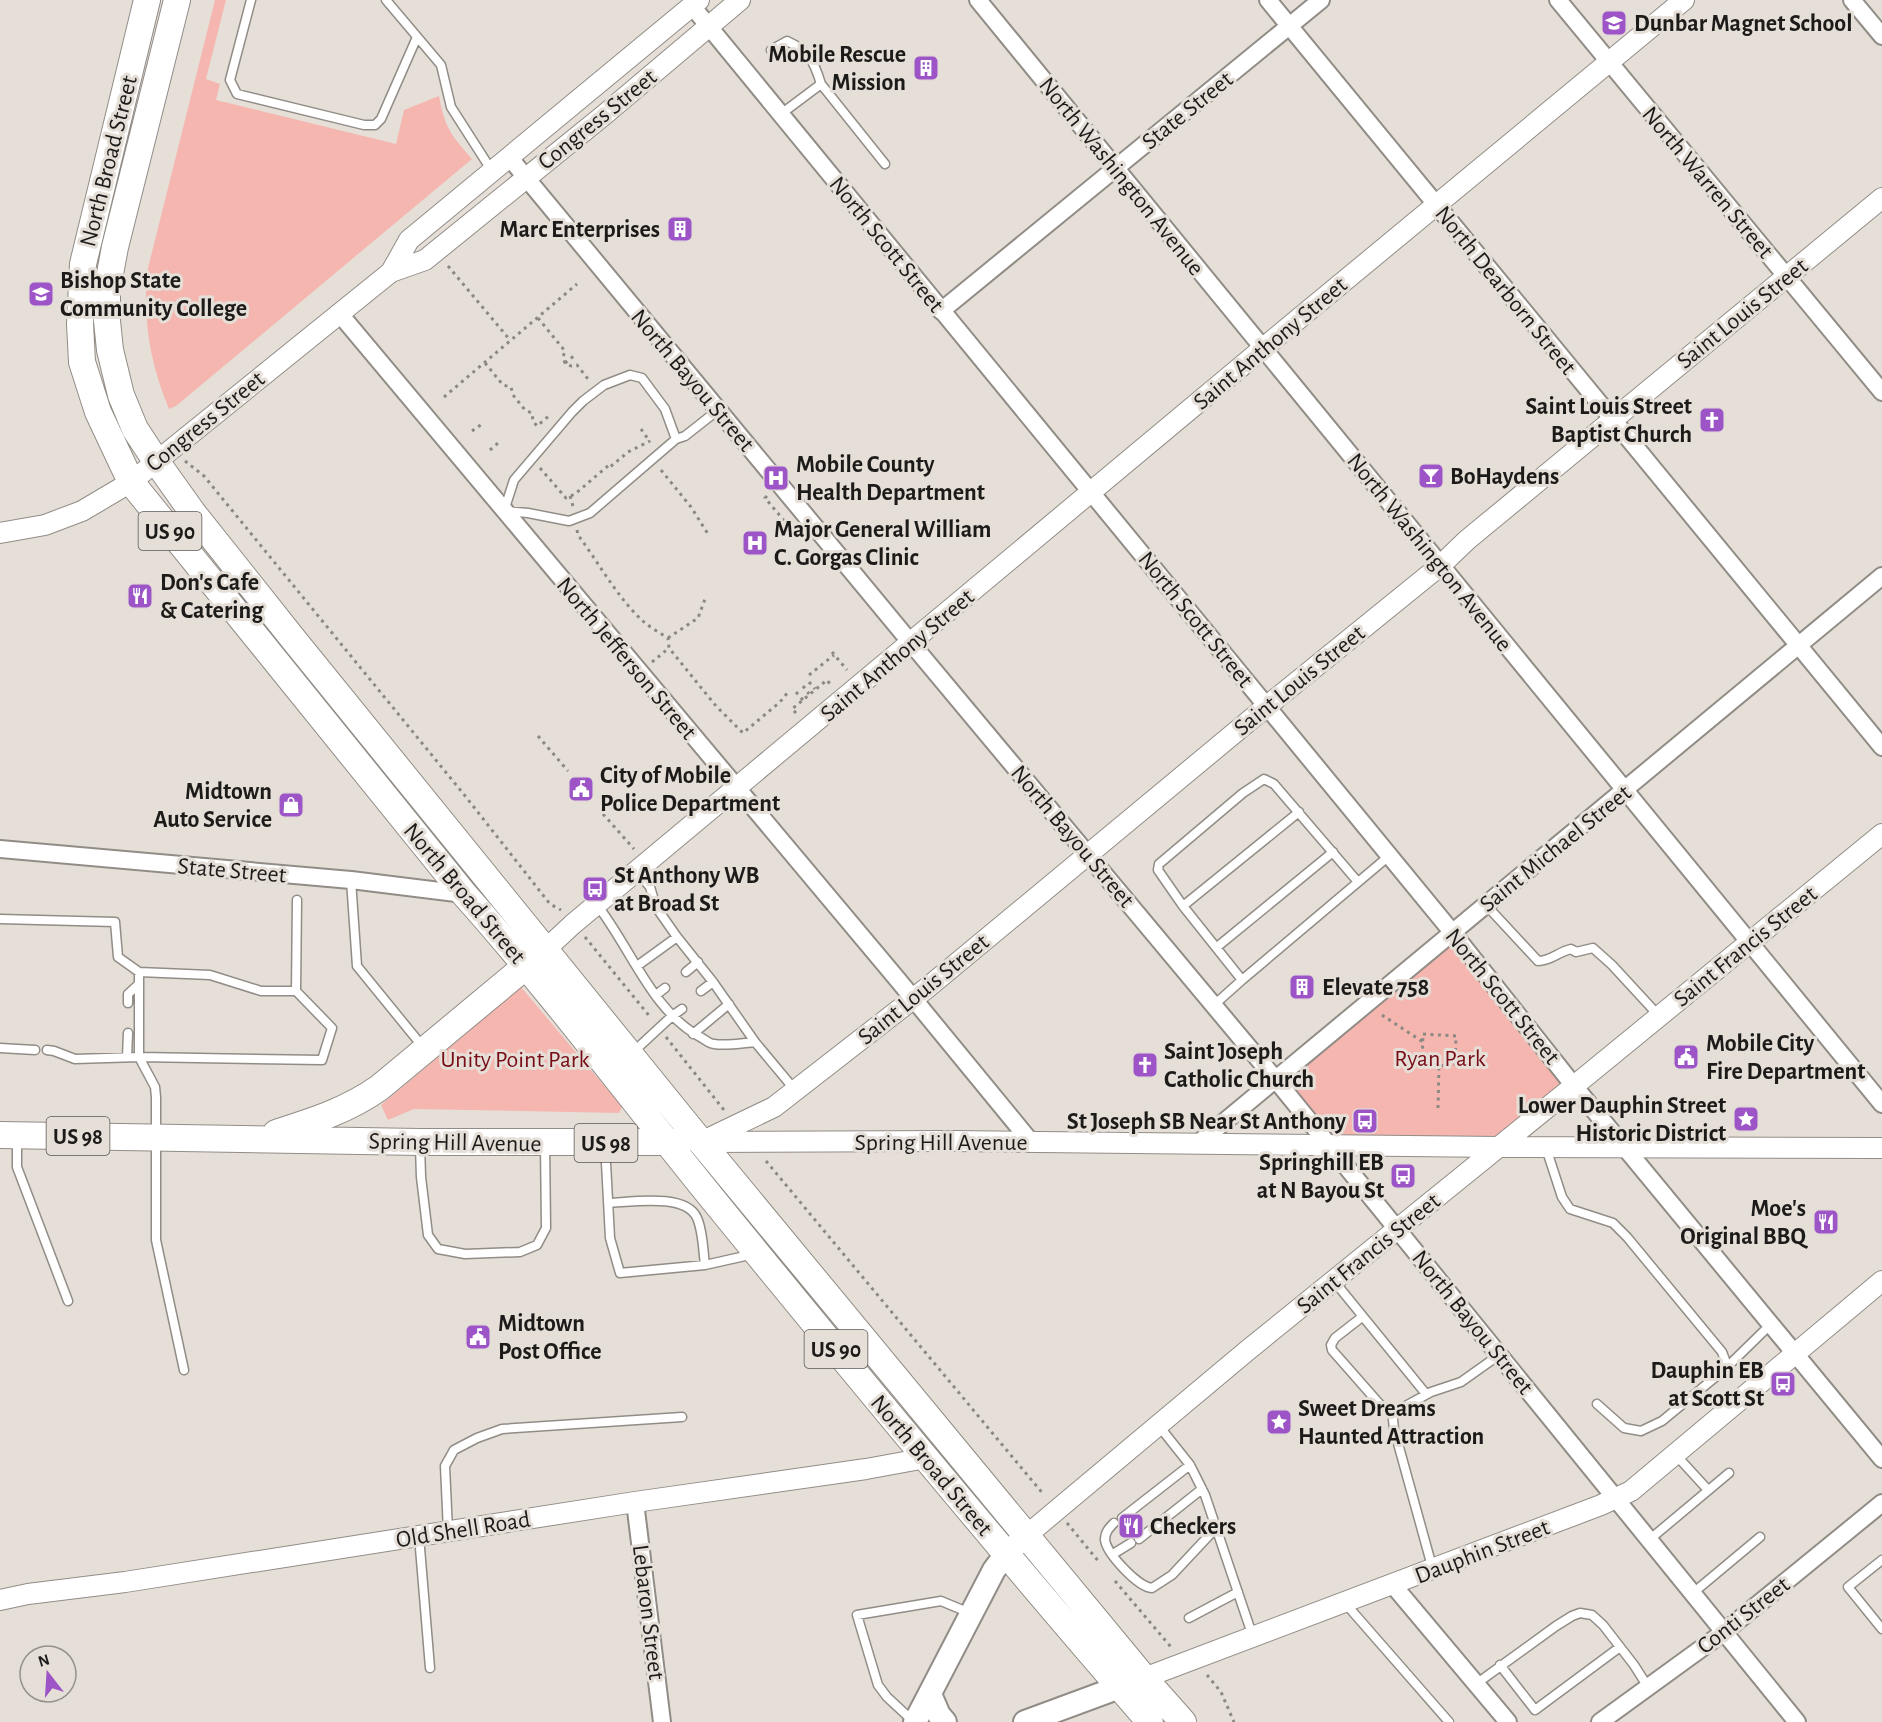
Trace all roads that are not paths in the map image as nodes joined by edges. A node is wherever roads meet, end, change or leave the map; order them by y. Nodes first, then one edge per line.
1 (147, 0) edge
2 (177, 0) edge
3 (251, 0) edge
4 (386, 0) edge
5 (740, 0) edge
6 (978, 0) edge
7 (1268, 0) edge
8 (1321, 0) edge
9 (1557, 0) edge
10 (1684, 0) edge
11 (1852, 0) edge
12 (696, 3) edge
13 (709, 25) junction
14 (1288, 26) junction
15 (417, 36) junction
16 (1882, 36) edge
17 (771, 50) dead end
18 (1609, 62) junction
19 (821, 84) junction
20 (781, 114) junction
21 (509, 158) junction
22 (885, 164) dead end
23 (1115, 168) junction
24 (492, 172) junction
25 (525, 178) junction
26 (1882, 198) edge
27 (1436, 204) junction
28 (391, 272) junction
29 (1786, 276) junction
30 (941, 311) junction
31 (339, 313) junction
32 (1263, 349) junction
33 (1882, 392) edge
34 (718, 410) junction
35 (1612, 420) junction
36 (676, 439) junction
37 (163, 455) junction
38 (131, 482) junction
39 (1091, 492) junction
40 (504, 510) junction
41 (0, 533) edge
42 (1441, 565) junction
43 (1882, 576) edge
44 (910, 643) junction
45 (1799, 645) junction
46 (1267, 706) junction
47 (1882, 747) edge
48 (736, 789) junction
49 (1626, 790) junction
50 (1299, 812) junction
51 (1882, 834) edge
52 (0, 849) edge
53 (1333, 852) junction
54 (1088, 854) junction
55 (1389, 856) junction
56 (637, 872) junction
57 (351, 880) junction
58 (1358, 882) junction
59 (464, 894) junction
60 (297, 900) dead end
61 (597, 905) junction
62 (1486, 905) junction
63 (1183, 906) junction
64 (0, 919) edge
65 (1452, 933) junction
66 (677, 937) junction
67 (1750, 942) junction
68 (1217, 947) junction
69 (545, 950) junction
70 (698, 962) junction
71 (526, 966) junction
72 (637, 966) junction
73 (139, 972) junction
74 (686, 972) dead end
75 (1242, 980) junction
76 (713, 982) junction
77 (139, 984) junction
78 (665, 988) dead end
79 (296, 991) junction
80 (701, 992) dead end
81 (656, 995) junction
82 (913, 998) junction
83 (128, 1003) dead end
84 (729, 1004) junction
85 (1214, 1005) junction
86 (682, 1009) dead end
87 (672, 1016) junction
88 (1659, 1016) junction
89 (128, 1033) dead end
90 (693, 1034) junction
91 (755, 1042) junction
92 (0, 1048) edge
93 (35, 1050) dead end
94 (47, 1050) dead end
95 (425, 1050) junction
96 (631, 1054) junction
97 (127, 1057) junction
98 (140, 1057) junction
99 (1276, 1080) junction
100 (1574, 1086) junction
101 (795, 1090) junction
102 (1882, 1104) edge
103 (9, 1136) edge
104 (155, 1137) junction
105 (257, 1139) junction
106 (420, 1142) junction
107 (701, 1142) junction
108 (1031, 1142) junction
109 (1200, 1142) junction
110 (545, 1143) junction
111 (605, 1143) junction
112 (667, 1143) junction
113 (1328, 1144) junction
114 (1499, 1147) junction
115 (1546, 1147) junction
116 (1625, 1148) junction
117 (1882, 1148) edge
118 (609, 1203) junction
119 (1397, 1229) junction
120 (758, 1254) junction
121 (677, 1262) dead end
122 (653, 1264) dead end
123 (701, 1265) junction
124 (638, 1271) junction
125 (1334, 1281) junction
126 (1882, 1281) edge
127 (68, 1300) dead end
128 (1362, 1317) junction
129 (1771, 1324) junction
130 (1795, 1354) junction
131 (1499, 1355) junction
132 (184, 1370) dead end
133 (1724, 1370) junction
134 (1426, 1395) junction
135 (1597, 1404) dead end
136 (1392, 1410) junction
137 (682, 1417) dead end
138 (1158, 1425) junction
139 (1675, 1454) junction
140 (927, 1458) junction
141 (1882, 1459) edge
142 (1190, 1465) junction
143 (1729, 1473) dead end
144 (1202, 1489) junction
145 (1708, 1490) junction
146 (1615, 1499) junction
147 (635, 1502) junction
148 (1882, 1503) edge
149 (1216, 1528) junction
150 (448, 1531) junction
151 (1027, 1535) junction
152 (419, 1536) junction
153 (1760, 1537) dead end
154 (1649, 1540) junction
155 (1005, 1554) junction
156 (1113, 1554) junction
157 (1882, 1560) edge
158 (1433, 1570) junction
159 (1393, 1585) junction
160 (1238, 1592) junction
161 (1693, 1593) junction
162 (0, 1600) edge
163 (1345, 1603) junction
164 (972, 1614) junction
165 (1189, 1618) dead end
166 (1882, 1629) edge
167 (1724, 1632) junction
168 (1253, 1636) junction
169 (1620, 1647) junction
170 (1500, 1665) junction
171 (430, 1668) dead end
172 (1144, 1678) junction
173 (1476, 1684) junction
174 (1648, 1687) junction
175 (1120, 1688) junction
176 (930, 1695) junction
177 (661, 1722) edge
178 (914, 1722) edge
179 (945, 1722) edge
180 (1025, 1722) edge
181 (1150, 1722) edge
182 (1183, 1722) edge
183 (1449, 1722) edge
184 (1508, 1722) edge
185 (1600, 1722) edge
186 (1797, 1722) edge

1 - 38 main road, North Broad Street / US 90
2 - 37 main road, North Broad Street / US 90
3 - 15 lane
4 - 15 lane
5 - 13 street, Congress Street
6 - 23 street, North Washington Avenue
7 - 14 street, North Dearborn Street
8 - 14 street, State Street
9 - 18 street, North Warren Street
10 - 18 street, Saint Anthony Street
11 - 16 street
12 - 13 street, North Scott Street
12 - 21 street, Congress Street
13 - 20 street, North Scott Street
13 - 25 street, Congress Street
14 - 23 street, State Street
14 - 27 street, North Dearborn Street
15 - 24 lane
17 - 19 lane
18 - 27 street, Saint Anthony Street
18 - 29 street, North Warren Street
19 - 20 lane
19 - 22 lane
20 - 30 street, North Scott Street
21 - 24 street, Congress Street
21 - 25 street, North Bayou Street
23 - 30 street, State Street
23 - 32 street, North Washington Avenue
24 - 28 street, Congress Street
25 - 28 street, Congress Street
25 - 34 street, North Bayou Street
26 - 29 street, Saint Louis Street
27 - 32 street, Saint Anthony Street
27 - 35 street, North Dearborn Street
28 - 31 street, Congress Street
29 - 33 street, North Warren Street
29 - 35 street, Saint Louis Street
30 - 39 street, North Scott Street
31 - 37 street, Congress Street
31 - 40 street, North Jefferson Street
32 - 39 street, Saint Anthony Street
32 - 42 street, North Washington Avenue
34 - 36 lane
34 - 44 street, North Bayou Street
35 - 42 street, Saint Louis Street
35 - 45 street, North Dearborn Street
36 - 40 lane
36 - 40 lane
37 - 38 street, Congress Street
37 - 69 main road, North Broad Street / US 90
38 - 41 street, Congress Street
38 - 59 main road, North Broad Street / US 90
39 - 44 street, Saint Anthony Street
39 - 46 street, North Scott Street
40 - 48 street, North Jefferson Street
42 - 46 street, Saint Louis Street
42 - 49 street, North Washington Avenue
43 - 45 street, Saint Michael Street
44 - 48 street, Saint Anthony Street
44 - 54 street, North Bayou Street
45 - 47 street, North Dearborn Street
45 - 49 street, Saint Michael Street
46 - 54 street, Saint Louis Street
46 - 55 street, North Scott Street
48 - 56 street, Saint Anthony Street
48 - 82 street, North Jefferson Street
49 - 62 street, Saint Michael Street
49 - 67 street, North Washington Avenue
50 - 53 lane
50 - 63 lane
50 - 63 lane
51 - 67 street, Saint Francis Street
52 - 57 street, State Street
53 - 58 lane
53 - 68 lane
54 - 82 street, Saint Louis Street
54 - 85 street, North Bayou Street
55 - 58 lane
55 - 65 street, North Scott Street
56 - 61 street, Saint Anthony Street
56 - 66 lane
57 - 59 street, State Street
57 - 95 lane
58 - 75 lane
59 - 71 main road, North Broad Street / US 90
60 - 79 lane
61 - 69 street, Saint Anthony Street
61 - 72 lane
62 - 65 street, Saint Michael Street
62 - 88 lane
63 - 68 lane
64 - 73 lane
65 - 99 street, Saint Michael Street
65 - 100 street, North Scott Street
66 - 70 lane
66 - 72 lane
67 - 88 street, Saint Francis Street
67 - 102 street, North Washington Avenue
68 - 75 lane
69 - 71 main road, Saint Anthony Street / US 98
69 - 96 main road, North Broad Street / US 90
70 - 74 lane
70 - 76 lane
71 - 95 main road, Saint Anthony Street / US 98
71 - 112 main road, North Broad Street / US 90
72 - 81 lane
73 - 77 lane
73 - 79 lane
75 - 85 lane
76 - 80 lane
76 - 84 lane
77 - 83 lane
77 - 98 lane
78 - 81 lane
79 - 98 lane
81 - 87 lane
82 - 101 street, Saint Louis Street
82 - 108 street, North Jefferson Street
84 - 90 lane
84 - 91 lane
85 - 99 street, North Bayou Street
86 - 87 lane
87 - 90 lane
87 - 96 lane
88 - 100 street, Saint Francis Street
89 - 97 lane
90 - 91 lane
91 - 101 lane
92 - 93 lane
94 - 97 lane
95 - 105 main road, Saint Anthony Street / US 98
96 - 107 main road, North Broad Street / US 90
97 - 98 lane
98 - 104 lane
99 - 109 street, Saint Michael Street
99 - 113 street, North Bayou Street
100 - 114 street, Saint Francis Street
100 - 116 street, North Scott Street
101 - 107 street, Saint Louis Street
103 - 104 main road, Spring Hill Avenue / US 98
103 - 127 lane
104 - 105 main road, Spring Hill Avenue / US 98
104 - 132 lane
105 - 106 main road, Spring Hill Avenue / US 98
106 - 110 main road, Spring Hill Avenue / US 98
106 - 110 lane
107 - 108 street, Spring Hill Avenue
107 - 112 main road, Spring Hill Avenue
107 - 151 main road, North Broad Street / US 90
108 - 109 street, Spring Hill Avenue
109 - 113 street, Spring Hill Avenue
110 - 111 main road, Spring Hill Avenue / US 98
111 - 112 main road, Spring Hill Avenue / US 98
111 - 118 lane
112 - 120 main road, North Broad Street / US 90
113 - 114 street, Spring Hill Avenue
113 - 119 street, North Bayou Street
114 - 115 street, Spring Hill Avenue
114 - 119 street, Saint Francis Street
115 - 116 street, Spring Hill Avenue
115 - 133 lane
116 - 117 street, Spring Hill Avenue
116 - 129 street, North Scott Street
118 - 123 lane
118 - 124 lane
119 - 125 street, Saint Francis Street
119 - 131 street, North Bayou Street
120 - 123 lane
120 - 140 main road, North Broad Street / US 90
121 - 123 lane
122 - 124 lane
123 - 124 lane
125 - 128 lane
125 - 138 street, Saint Francis Street
126 - 130 street, Dauphin Street
128 - 134 lane
128 - 136 lane
129 - 130 street, North Scott Street
129 - 133 lane
130 - 139 street, Dauphin Street
130 - 141 street, North Scott Street
131 - 134 lane
131 - 146 street, North Bayou Street
133 - 135 lane
134 - 136 lane
136 - 158 lane
137 - 150 lane
138 - 142 lane
138 - 151 street, Saint Francis Street
139 - 145 lane
139 - 146 street, Dauphin Street
140 - 147 street, Old Shell Road
140 - 155 main road, North Broad Street / US 90
142 - 144 lane
142 - 156 lane
143 - 145 lane
144 - 149 lane
144 - 156 lane
145 - 154 lane
146 - 154 street, North Bayou Street
146 - 158 street, Dauphin Street
147 - 150 street, Old Shell Road
147 - 177 street, Lebaron Street
148 - 167 street, Conti Street
149 - 156 lane
149 - 160 lane
150 - 152 street, Old Shell Road
151 - 155 main road, Saint Francis Street
151 - 172 main road, North Broad Street / US 90
152 - 162 street, Old Shell Road
152 - 171 lane
153 - 161 lane
154 - 161 street, North Bayou Street
155 - 164 main road, Saint Francis Street
155 - 175 main road, North Broad Street / US 90
157 - 166 lane
158 - 159 street, Dauphin Street
159 - 163 street, Dauphin Street
159 - 173 street
160 - 165 lane
160 - 168 lane
161 - 167 street, North Bayou Street
163 - 168 street, Dauphin Street
163 - 183 lane
164 - 176 main road, Saint Francis Street
164 - 178 lane
167 - 174 street, Conti Street
167 - 186 street, North Bayou Street
168 - 172 street, Dauphin Street
169 - 170 lane
169 - 170 lane
169 - 174 lane
170 - 173 lane
172 - 175 main road, Dauphin Street
172 - 182 main road, US 90
173 - 184 street
174 - 185 street, Conti Street
175 - 180 main road, Dauphin Street
175 - 181 main road, US 90
176 - 178 main road, Saint Francis Street
176 - 179 main road

